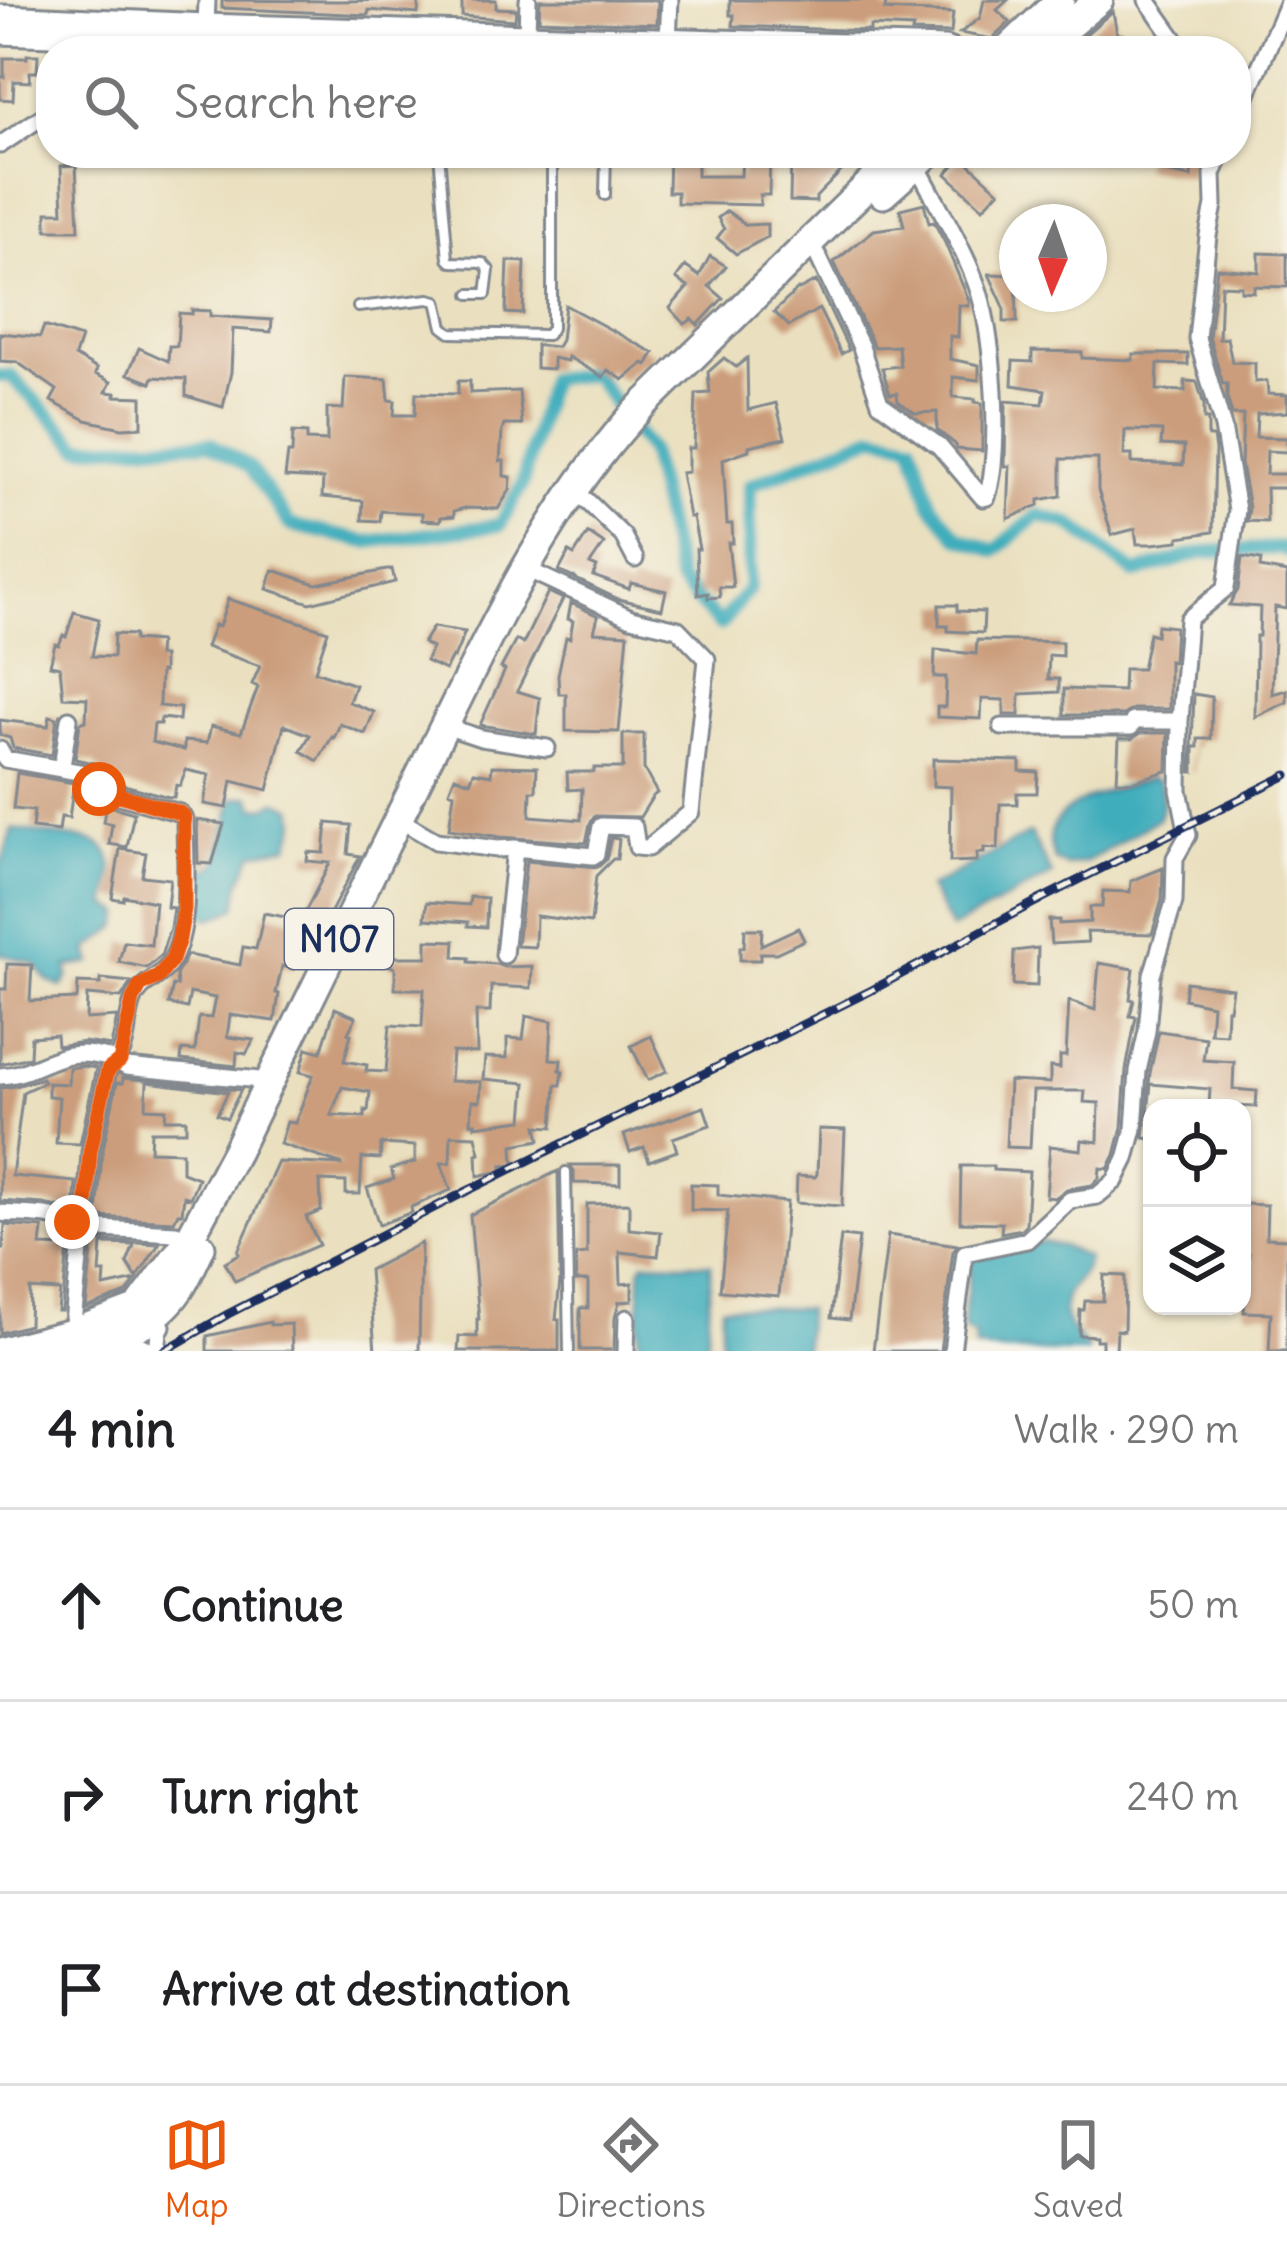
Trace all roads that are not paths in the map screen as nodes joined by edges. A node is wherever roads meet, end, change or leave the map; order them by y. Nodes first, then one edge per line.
1 (206, 0) edge
2 (528, 0) edge
3 (670, 0) edge
4 (1060, 0) edge
5 (1099, 0) edge
6 (1147, 0) edge
7 (1287, 4) edge
8 (0, 16) edge
9 (206, 25) junction
10 (0, 33) edge
11 (527, 34) junction
12 (36, 36) edge
13 (574, 36) edge
14 (668, 36) edge
15 (1022, 36) edge
16 (1056, 36) edge
17 (1172, 36) edge
18 (1251, 69) edge
19 (36, 121) edge
20 (0, 145) edge
21 (440, 168) edge
22 (552, 168) edge
23 (606, 168) edge
24 (904, 168) edge
25 (905, 168) edge
26 (921, 168) edge
27 (1216, 168) edge
28 (605, 196) dead end
29 (817, 254) junction
30 (470, 294) dead end
31 (358, 307) dead end
32 (646, 412) junction
33 (614, 445) junction
34 (586, 500) junction
35 (635, 559) dead end
36 (539, 575) junction
37 (69, 718) dead end
38 (1180, 721) junction
39 (1002, 727) dead end
40 (454, 729) junction
41 (547, 748) dead end
42 (0, 749) edge
43 (62, 767) junction
44 (406, 824) junction
45 (515, 848) junction
46 (504, 955) dead end
47 (120, 1061) junction
48 (0, 1076) edge
49 (269, 1081) junction
50 (566, 1172) dead end
51 (0, 1213) edge
52 (82, 1228) junction
53 (189, 1239) junction
54 (627, 1318) dead end
55 (163, 1326) dead end
56 (116, 1337) junction
57 (68, 1344) edge
58 (2, 1351) edge
59 (156, 1351) edge
60 (569, 1351) edge
61 (626, 1351) edge
62 (952, 1351) edge

1 - 9 street
2 - 11 street
3 - 14 street
4 - 15 highway
5 - 16 highway
6 - 17 street
7 - 18 street
8 - 9 street
9 - 11 street
10 - 12 street
11 - 13 street
19 - 20 street
21 - 30 lane
22 - 31 lane
23 - 28 lane
24 - 32 highway, N107
25 - 29 highway, N107
26 - 29 street
27 - 38 street
29 - 32 highway, N107
32 - 33 highway, N107
33 - 34 highway, N107
33 - 49 highway, N107
34 - 35 street
34 - 36 highway, N107
36 - 40 highway, N107
36 - 45 street
37 - 43 street
38 - 39 street
38 - 62 street
40 - 41 street
40 - 44 highway, N107
42 - 43 street
43 - 47 street
44 - 45 street
44 - 56 highway, N107
45 - 46 street
47 - 48 street
47 - 49 street
47 - 52 street
49 - 53 highway, N107
50 - 60 lane
51 - 52 street
52 - 53 street
52 - 57 street
53 - 57 highway, N107
54 - 61 street
55 - 59 street
56 - 57 highway, N107
56 - 59 street
57 - 58 highway, N107

